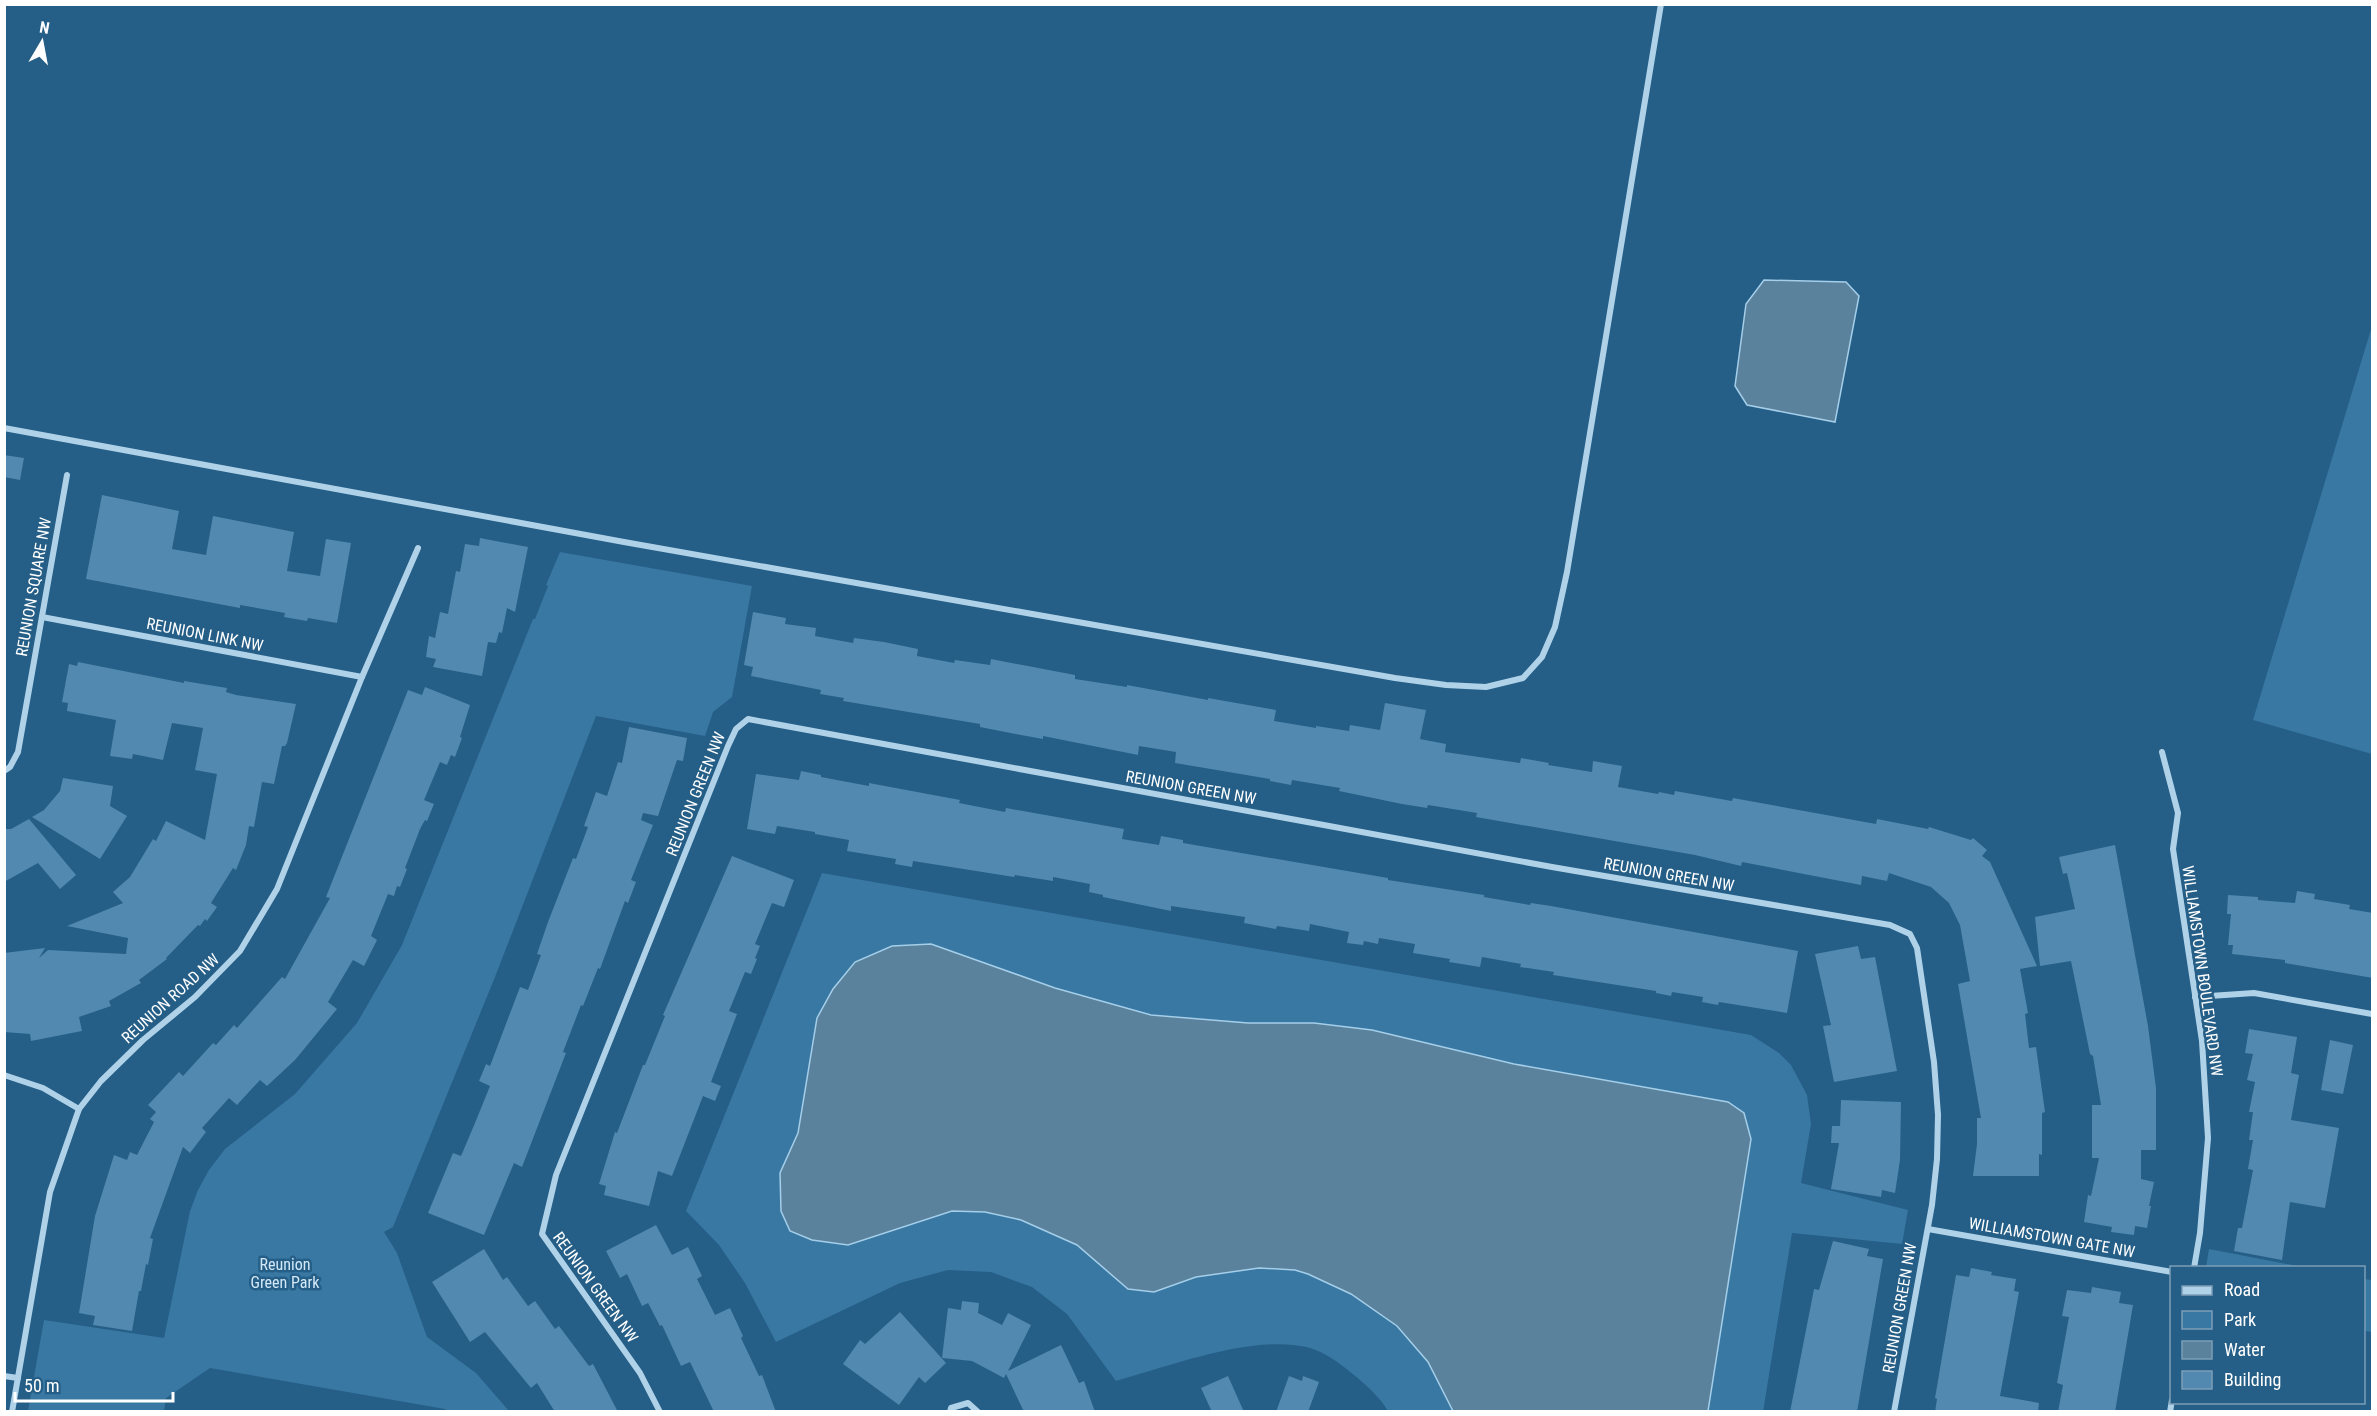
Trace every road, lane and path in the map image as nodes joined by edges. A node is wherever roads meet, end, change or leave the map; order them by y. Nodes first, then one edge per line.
1 (1661, 4) edge
2 (4, 428) edge
3 (67, 475) dead end
4 (418, 548) dead end
5 (42, 617) junction
6 (362, 677) junction
7 (2162, 752) dead end
8 (4, 771) edge
9 (2195, 997) junction
10 (2373, 1014) edge
11 (4, 1075) edge
12 (79, 1109) junction
13 (1928, 1229) junction
14 (2194, 1266) edge
15 (2170, 1272) edge
16 (4, 1376) edge
17 (18, 1378) junction
18 (12, 1412) edge
19 (660, 1412) edge
20 (950, 1412) edge
21 (978, 1412) edge
22 (1894, 1412) edge

1 - 2 street
3 - 5 street, REUNION SQUARE NW
4 - 6 street, REUNION ROAD NW
5 - 6 street, REUNION LINK NW
5 - 8 street, REUNION SQUARE NW
6 - 12 street, REUNION ROAD NW
7 - 9 street, WILLIAMSTOWN BOULEVARD NW
9 - 10 street
9 - 14 street, WILLIAMSTOWN BOULEVARD NW
11 - 12 street
12 - 17 street, REUNION ROAD NW
13 - 15 street, WILLIAMSTOWN GATE NW
13 - 19 street, REUNION GREEN NW
13 - 22 street, REUNION GREEN NW
16 - 17 street
17 - 18 street, REUNION ROAD NW
20 - 21 street

